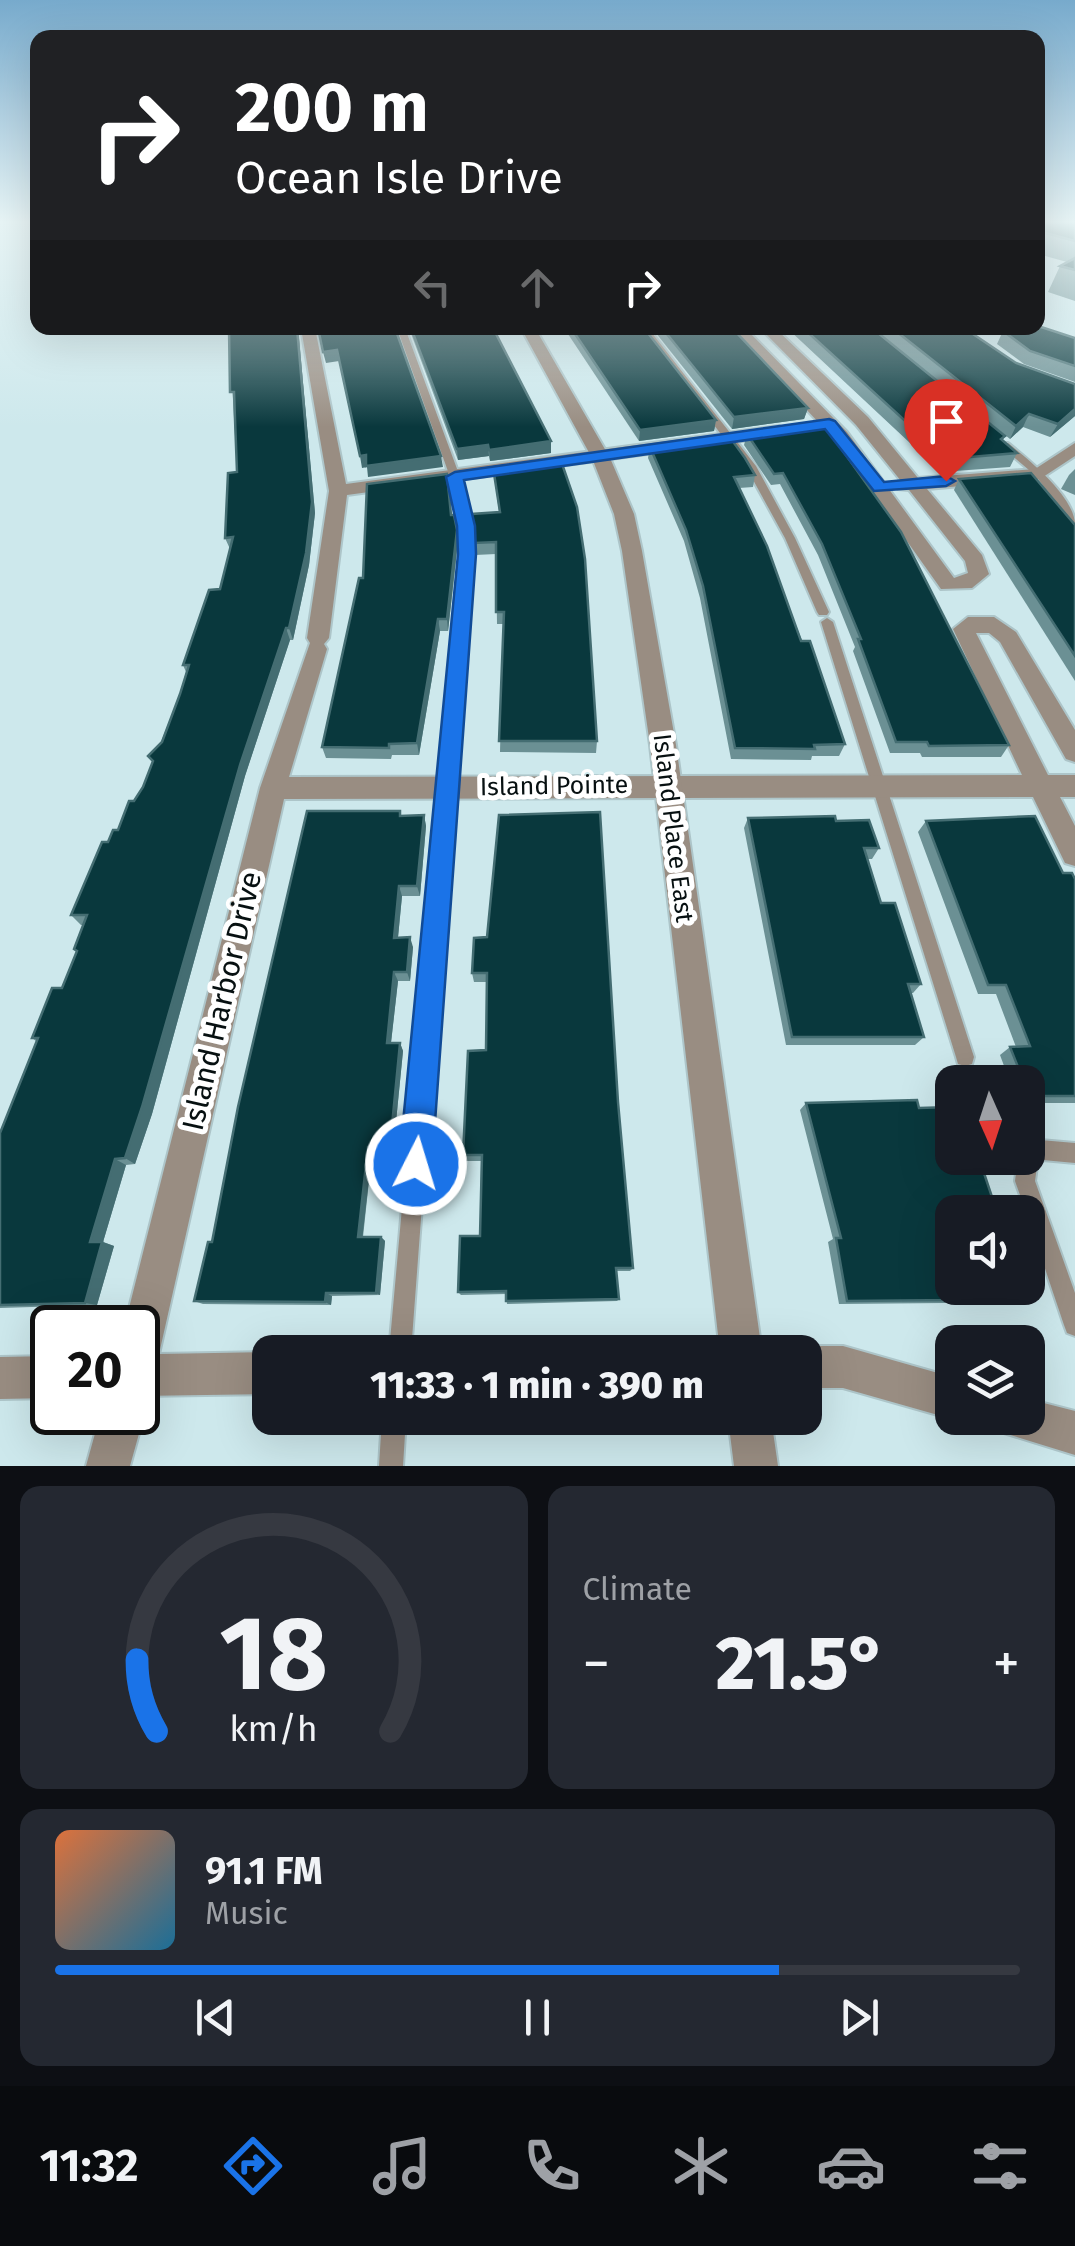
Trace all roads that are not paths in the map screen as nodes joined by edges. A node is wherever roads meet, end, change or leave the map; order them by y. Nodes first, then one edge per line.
1 (309, 335) edge
2 (404, 335) edge
3 (532, 335) edge
4 (650, 335) edge
5 (744, 335) edge
6 (774, 335) edge
7 (862, 420) junction
8 (829, 424) junction
9 (810, 426) edge
10 (790, 429) edge
11 (731, 438) junction
12 (998, 440) edge
13 (1075, 448) edge
14 (602, 458) junction
15 (1040, 474) junction
16 (455, 477) junction
17 (915, 484) junction
18 (880, 487) junction
19 (338, 491) junction
20 (1075, 522) edge
21 (1075, 752) edge
22 (668, 784) junction
23 (876, 784) junction
24 (1040, 786) junction
25 (1075, 786) edge
26 (273, 788) junction
27 (448, 788) junction
28 (1075, 854) edge
29 (965, 1057) dead end
30 (1075, 1152) edge
31 (150, 1305) edge
32 (1075, 1325) edge
33 (401, 1335) edge
34 (740, 1335) edge
35 (822, 1367) edge
36 (252, 1373) edge
37 (160, 1375) edge
38 (30, 1377) edge
39 (0, 1378) edge
40 (935, 1393) edge
41 (1045, 1425) edge
42 (1075, 1434) edge
43 (117, 1435) edge
44 (393, 1435) edge
45 (752, 1435) edge
46 (108, 1466) edge
47 (391, 1466) edge
48 (756, 1466) edge

1 - 19 street, Island Harbor Drive
2 - 16 lane
3 - 14 street, Island Place East
4 - 11 lane
5 - 8 street
6 - 7 street
7 - 8 street
7 - 17 street
8 - 9 street
8 - 18 street
10 - 11 street
11 - 14 street
11 - 23 lane
12 - 15 lane
13 - 15 street
14 - 16 street
14 - 22 street, Island Place East
15 - 17 street
15 - 20 lane
16 - 19 street
16 - 27 lane
17 - 18 street
17 - 18 street
19 - 26 street, Island Harbor Drive
21 - 24 street
22 - 23 street, Island Pointe
22 - 27 street, Island Pointe
22 - 34 street, Island Place East
23 - 24 street, Island Pointe
23 - 29 lane
24 - 25 street, Island Pointe
24 - 28 street
26 - 27 street, Island Pointe
26 - 31 street, Island Harbor Drive
27 - 33 lane
30 - 32 lane
35 - 40 street
36 - 37 street
38 - 39 street
41 - 42 street
43 - 46 street
44 - 47 lane
45 - 48 street

